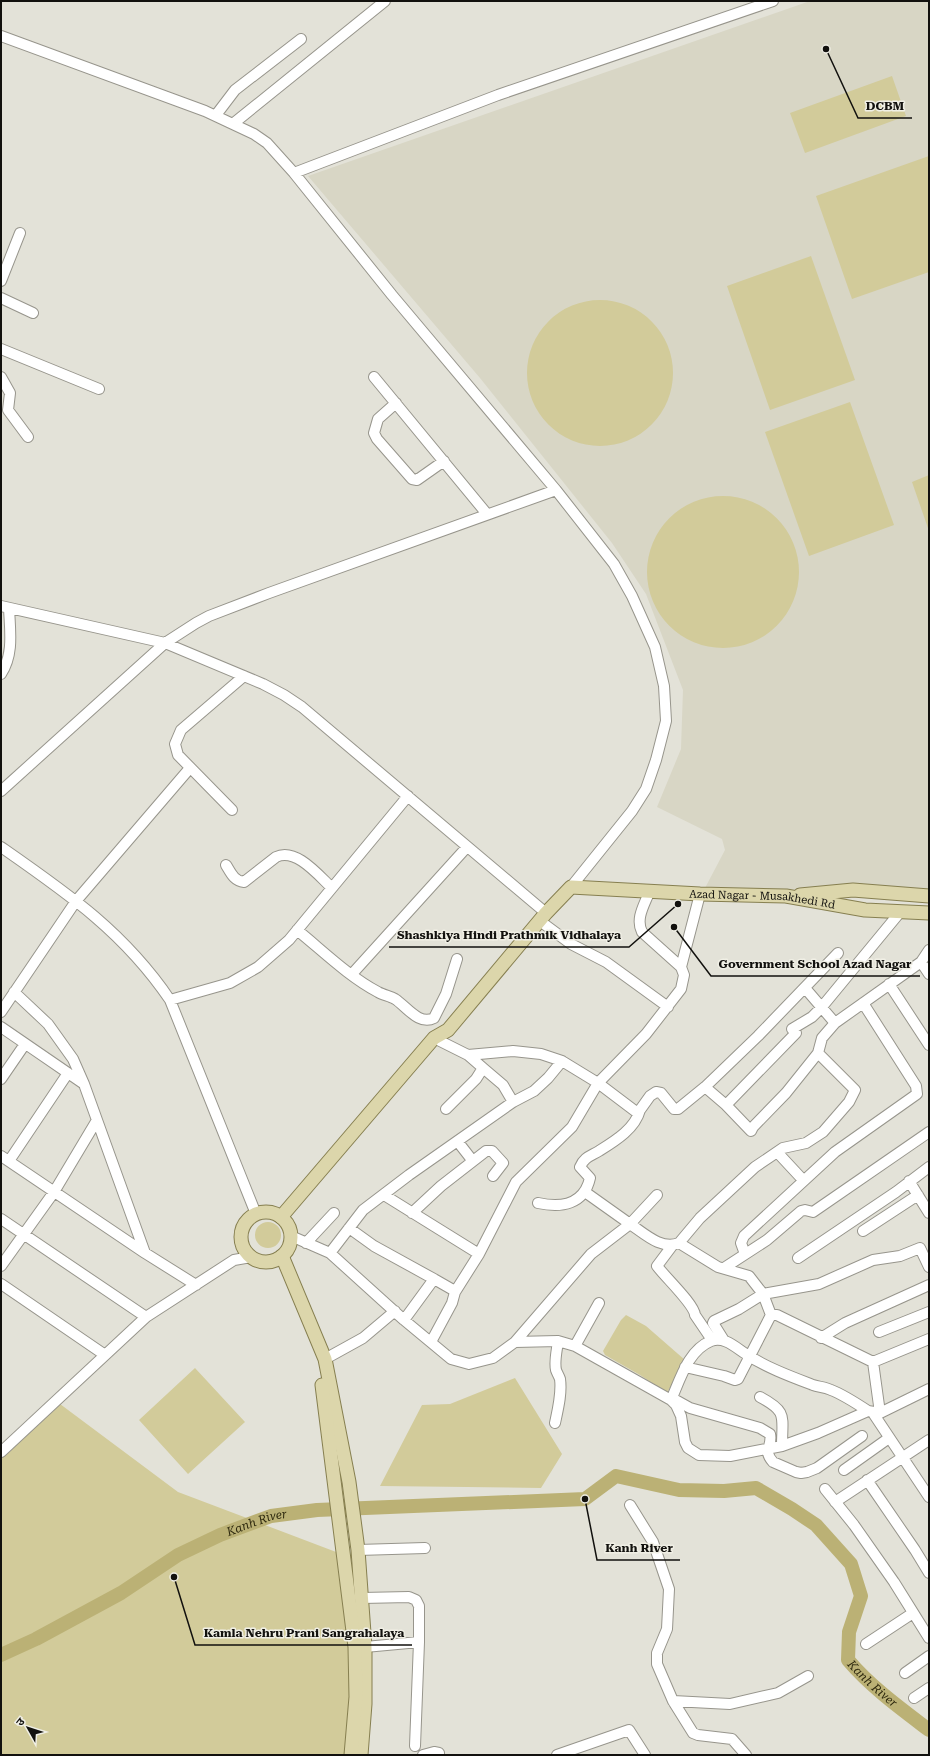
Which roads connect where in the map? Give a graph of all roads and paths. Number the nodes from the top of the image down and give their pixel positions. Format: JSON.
{"nodes":[{"id":1,"x":385,"y":1,"type":"edge"},
{"id":2,"x":773,"y":1,"type":"edge"},
{"id":3,"x":1,"y":36,"type":"edge"},
{"id":4,"x":301,"y":39,"type":"dead end"},
{"id":5,"x":216,"y":115,"type":"junction"},
{"id":6,"x":234,"y":123,"type":"junction"},
{"id":7,"x":294,"y":173,"type":"junction"},
{"id":8,"x":20,"y":233,"type":"dead end"},
{"id":9,"x":6,"y":253,"type":"edge"},
{"id":10,"x":1,"y":281,"type":"edge"},
{"id":11,"x":1,"y":298,"type":"edge"},
{"id":12,"x":33,"y":313,"type":"dead end"},
{"id":13,"x":1,"y":349,"type":"edge"},
{"id":14,"x":374,"y":376,"type":"dead end"},
{"id":15,"x":1,"y":378,"type":"edge"},
{"id":16,"x":99,"y":389,"type":"dead end"},
{"id":17,"x":396,"y":403,"type":"junction"},
{"id":18,"x":28,"y":437,"type":"dead end"},
{"id":19,"x":444,"y":461,"type":"junction"},
{"id":20,"x":556,"y":490,"type":"junction"},
{"id":21,"x":487,"y":514,"type":"junction"},
{"id":22,"x":5,"y":607,"type":"edge"},
{"id":23,"x":165,"y":643,"type":"junction"},
{"id":24,"x":1,"y":674,"type":"edge"},
{"id":25,"x":244,"y":676,"type":"junction"},
{"id":26,"x":190,"y":768,"type":"junction"},
{"id":27,"x":1,"y":791,"type":"edge"},
{"id":28,"x":408,"y":796,"type":"junction"},
{"id":29,"x":232,"y":810,"type":"dead end"},
{"id":30,"x":467,"y":846,"type":"junction"},
{"id":31,"x":1,"y":847,"type":"edge"},
{"id":32,"x":226,"y":865,"type":"dead end"},
{"id":33,"x":571,"y":887,"type":"junction"},
{"id":34,"x":332,"y":888,"type":"junction"},
{"id":35,"x":650,"y":890,"type":"junction"},
{"id":36,"x":700,"y":894,"type":"junction"},
{"id":37,"x":786,"y":896,"type":"junction"},
{"id":38,"x":929,"y":896,"type":"edge"},
{"id":39,"x":76,"y":901,"type":"junction"},
{"id":40,"x":901,"y":911,"type":"junction"},
{"id":41,"x":929,"y":913,"type":"edge"},
{"id":42,"x":543,"y":917,"type":"junction"},
{"id":43,"x":297,"y":930,"type":"junction"},
{"id":44,"x":929,"y":950,"type":"edge"},
{"id":45,"x":838,"y":954,"type":"dead end"},
{"id":46,"x":457,"y":959,"type":"dead end"},
{"id":47,"x":921,"y":962,"type":"junction"},
{"id":48,"x":681,"y":967,"type":"junction"},
{"id":49,"x":352,"y":974,"type":"junction"},
{"id":50,"x":929,"y":974,"type":"edge"},
{"id":51,"x":889,"y":984,"type":"junction"},
{"id":52,"x":805,"y":988,"type":"junction"},
{"id":53,"x":14,"y":992,"type":"junction"},
{"id":54,"x":170,"y":1000,"type":"junction"},
{"id":55,"x":863,"y":1003,"type":"junction"},
{"id":56,"x":668,"y":1007,"type":"junction"},
{"id":57,"x":821,"y":1008,"type":"junction"},
{"id":58,"x":1,"y":1012,"type":"edge"},
{"id":59,"x":835,"y":1023,"type":"junction"},
{"id":60,"x":1,"y":1027,"type":"edge"},
{"id":61,"x":434,"y":1038,"type":"junction"},
{"id":62,"x":25,"y":1044,"type":"junction"},
{"id":63,"x":929,"y":1045,"type":"edge"},
{"id":64,"x":818,"y":1053,"type":"junction"},
{"id":65,"x":468,"y":1055,"type":"junction"},
{"id":66,"x":562,"y":1061,"type":"junction"},
{"id":67,"x":484,"y":1068,"type":"junction"},
{"id":68,"x":68,"y":1073,"type":"junction"},
{"id":69,"x":1,"y":1079,"type":"edge"},
{"id":70,"x":598,"y":1083,"type":"junction"},
{"id":71,"x":84,"y":1084,"type":"junction"},
{"id":72,"x":705,"y":1087,"type":"junction"},
{"id":73,"x":513,"y":1102,"type":"junction"},
{"id":74,"x":726,"y":1105,"type":"junction"},
{"id":75,"x":446,"y":1109,"type":"dead end"},
{"id":76,"x":640,"y":1110,"type":"junction"},
{"id":77,"x":97,"y":1120,"type":"junction"},
{"id":78,"x":929,"y":1132,"type":"edge"},
{"id":79,"x":458,"y":1142,"type":"junction"},
{"id":80,"x":777,"y":1152,"type":"junction"},
{"id":81,"x":5,"y":1158,"type":"edge"},
{"id":82,"x":472,"y":1160,"type":"junction"},
{"id":83,"x":928,"y":1169,"type":"edge"},
{"id":84,"x":492,"y":1176,"type":"dead end"},
{"id":85,"x":803,"y":1180,"type":"junction"},
{"id":86,"x":909,"y":1181,"type":"junction"},
{"id":87,"x":54,"y":1192,"type":"junction"},
{"id":88,"x":585,"y":1192,"type":"junction"},
{"id":89,"x":384,"y":1195,"type":"junction"},
{"id":90,"x":657,"y":1195,"type":"dead end"},
{"id":91,"x":918,"y":1195,"type":"junction"},
{"id":92,"x":538,"y":1203,"type":"dead end"},
{"id":93,"x":334,"y":1213,"type":"dead end"},
{"id":94,"x":412,"y":1213,"type":"junction"},
{"id":95,"x":929,"y":1213,"type":"edge"},
{"id":96,"x":256,"y":1214,"type":"junction"},
{"id":97,"x":281,"y":1217,"type":"junction"},
{"id":98,"x":1,"y":1219,"type":"edge"},
{"id":99,"x":630,"y":1224,"type":"junction"},
{"id":100,"x":348,"y":1228,"type":"junction"},
{"id":101,"x":863,"y":1231,"type":"dead end"},
{"id":102,"x":25,"y":1234,"type":"junction"},
{"id":103,"x":291,"y":1236,"type":"junction"},
{"id":104,"x":306,"y":1242,"type":"junction"},
{"id":105,"x":675,"y":1244,"type":"junction"},
{"id":106,"x":926,"y":1246,"type":"edge"},
{"id":107,"x":330,"y":1253,"type":"junction"},
{"id":108,"x":145,"y":1254,"type":"junction"},
{"id":109,"x":479,"y":1254,"type":"junction"},
{"id":110,"x":744,"y":1254,"type":"junction"},
{"id":111,"x":251,"y":1257,"type":"junction"},
{"id":112,"x":280,"y":1258,"type":"junction"},
{"id":113,"x":798,"y":1258,"type":"dead end"},
{"id":114,"x":1,"y":1266,"type":"edge"},
{"id":115,"x":929,"y":1267,"type":"edge"},
{"id":116,"x":724,"y":1268,"type":"junction"},
{"id":117,"x":434,"y":1279,"type":"junction"},
{"id":118,"x":1,"y":1284,"type":"edge"},
{"id":119,"x":196,"y":1285,"type":"junction"},
{"id":120,"x":929,"y":1285,"type":"edge"},
{"id":121,"x":455,"y":1291,"type":"junction"},
{"id":122,"x":763,"y":1294,"type":"junction"},
{"id":123,"x":599,"y":1303,"type":"dead end"},
{"id":124,"x":394,"y":1311,"type":"junction"},
{"id":125,"x":929,"y":1312,"type":"edge"},
{"id":126,"x":771,"y":1315,"type":"junction"},
{"id":127,"x":146,"y":1317,"type":"junction"},
{"id":128,"x":404,"y":1320,"type":"junction"},
{"id":129,"x":879,"y":1332,"type":"dead end"},
{"id":130,"x":821,"y":1338,"type":"junction"},
{"id":131,"x":723,"y":1339,"type":"junction"},
{"id":132,"x":929,"y":1339,"type":"edge"},
{"id":133,"x":712,"y":1340,"type":"junction"},
{"id":134,"x":558,"y":1341,"type":"junction"},
{"id":135,"x":431,"y":1342,"type":"junction"},
{"id":136,"x":515,"y":1342,"type":"junction"},
{"id":137,"x":575,"y":1346,"type":"junction"},
{"id":138,"x":105,"y":1355,"type":"junction"},
{"id":139,"x":750,"y":1357,"type":"junction"},
{"id":140,"x":325,"y":1359,"type":"junction"},
{"id":141,"x":873,"y":1362,"type":"junction"},
{"id":142,"x":685,"y":1367,"type":"junction"},
{"id":143,"x":929,"y":1389,"type":"edge"},
{"id":144,"x":760,"y":1397,"type":"dead end"},
{"id":145,"x":671,"y":1399,"type":"junction"},
{"id":146,"x":874,"y":1412,"type":"junction"},
{"id":147,"x":555,"y":1423,"type":"dead end"},
{"id":148,"x":862,"y":1436,"type":"dead end"},
{"id":149,"x":889,"y":1438,"type":"junction"},
{"id":150,"x":929,"y":1440,"type":"edge"},
{"id":151,"x":782,"y":1446,"type":"junction"},
{"id":152,"x":767,"y":1448,"type":"junction"},
{"id":153,"x":1,"y":1452,"type":"edge"},
{"id":154,"x":903,"y":1457,"type":"junction"},
{"id":155,"x":844,"y":1470,"type":"dead end"},
{"id":156,"x":867,"y":1480,"type":"junction"},
{"id":157,"x":825,"y":1489,"type":"dead end"},
{"id":158,"x":929,"y":1497,"type":"edge"},
{"id":159,"x":835,"y":1502,"type":"junction"},
{"id":160,"x":630,"y":1504,"type":"dead end"},
{"id":161,"x":425,"y":1548,"type":"dead end"},
{"id":162,"x":358,"y":1550,"type":"junction"},
{"id":163,"x":929,"y":1573,"type":"edge"},
{"id":164,"x":362,"y":1598,"type":"junction"},
{"id":165,"x":913,"y":1613,"type":"junction"},
{"id":166,"x":925,"y":1622,"type":"edge"},
{"id":167,"x":929,"y":1638,"type":"edge"},
{"id":168,"x":419,"y":1642,"type":"junction"},
{"id":169,"x":866,"y":1644,"type":"dead end"},
{"id":170,"x":365,"y":1647,"type":"junction"},
{"id":171,"x":929,"y":1656,"type":"edge"},
{"id":172,"x":904,"y":1673,"type":"dead end"},
{"id":173,"x":808,"y":1676,"type":"dead end"},
{"id":174,"x":929,"y":1688,"type":"edge"},
{"id":175,"x":914,"y":1698,"type":"dead end"},
{"id":176,"x":673,"y":1701,"type":"junction"},
{"id":177,"x":415,"y":1746,"type":"dead end"},
{"id":178,"x":439,"y":1753,"type":"dead end"},
{"id":179,"x":351,"y":1755,"type":"edge"},
{"id":180,"x":361,"y":1755,"type":"edge"},
{"id":181,"x":423,"y":1755,"type":"edge"},
{"id":182,"x":557,"y":1755,"type":"edge"},
{"id":183,"x":645,"y":1755,"type":"edge"},
{"id":184,"x":746,"y":1755,"type":"edge"}],
"edges":[{"from":1,"to":6,"type":"street"},
{"from":2,"to":7,"type":"street"},
{"from":3,"to":5,"type":"street"},
{"from":4,"to":5,"type":"street"},
{"from":5,"to":6,"type":"street"},
{"from":6,"to":7,"type":"street"},
{"from":7,"to":20,"type":"street"},
{"from":8,"to":9,"type":"street"},
{"from":9,"to":10,"type":"street"},
{"from":11,"to":12,"type":"street"},
{"from":13,"to":16,"type":"street"},
{"from":14,"to":17,"type":"street"},
{"from":15,"to":18,"type":"street"},
{"from":17,"to":19,"type":"street"},
{"from":17,"to":19,"type":"street"},
{"from":19,"to":21,"type":"street"},
{"from":20,"to":21,"type":"street"},
{"from":20,"to":33,"type":"street"},
{"from":21,"to":23,"type":"street"},
{"from":22,"to":23,"type":"street"},
{"from":22,"to":24,"type":"street"},
{"from":23,"to":25,"type":"street"},
{"from":23,"to":27,"type":"street"},
{"from":25,"to":26,"type":"street"},
{"from":25,"to":28,"type":"street"},
{"from":26,"to":29,"type":"street"},
{"from":26,"to":39,"type":"street"},
{"from":28,"to":30,"type":"street"},
{"from":28,"to":34,"type":"street"},
{"from":30,"to":42,"type":"street"},
{"from":30,"to":49,"type":"street"},
{"from":31,"to":39,"type":"street"},
{"from":32,"to":34,"type":"street"},
{"from":33,"to":35,"type":"main road","name":"Azad Nagar - Musakhedi Rd"},
{"from":33,"to":42,"type":"main road"},
{"from":34,"to":43,"type":"street"},
{"from":35,"to":36,"type":"main road","name":"Azad Nagar - Musakhedi Rd"},
{"from":35,"to":48,"type":"street"},
{"from":36,"to":37,"type":"main road","name":"Azad Nagar - Musakhedi Rd"},
{"from":36,"to":48,"type":"street"},
{"from":37,"to":38,"type":"main road"},
{"from":37,"to":40,"type":"main road","name":"Azad Nagar - Musakhedi Rd"},
{"from":39,"to":53,"type":"street"},
{"from":39,"to":54,"type":"street"},
{"from":40,"to":41,"type":"main road","name":"Azad Nagar - Musakhedi Rd"},
{"from":40,"to":57,"type":"street"},
{"from":42,"to":56,"type":"street"},
{"from":42,"to":61,"type":"main road"},
{"from":43,"to":49,"type":"street"},
{"from":43,"to":54,"type":"street"},
{"from":44,"to":47,"type":"street"},
{"from":45,"to":52,"type":"street"},
{"from":46,"to":49,"type":"street"},
{"from":47,"to":50,"type":"street"},
{"from":47,"to":51,"type":"street"},
{"from":48,"to":56,"type":"street"},
{"from":51,"to":55,"type":"street"},
{"from":51,"to":63,"type":"street"},
{"from":52,"to":57,"type":"street"},
{"from":52,"to":72,"type":"street"},
{"from":53,"to":58,"type":"street"},
{"from":53,"to":71,"type":"street"},
{"from":54,"to":96,"type":"street"},
{"from":55,"to":59,"type":"street"},
{"from":55,"to":85,"type":"street"},
{"from":56,"to":70,"type":"street"},
{"from":57,"to":59,"type":"street"},
{"from":57,"to":74,"type":"street"},
{"from":59,"to":64,"type":"street"},
{"from":60,"to":62,"type":"street"},
{"from":61,"to":65,"type":"street"},
{"from":61,"to":97,"type":"main road"},
{"from":62,"to":68,"type":"street"},
{"from":62,"to":69,"type":"street"},
{"from":64,"to":74,"type":"street"},
{"from":64,"to":80,"type":"street"},
{"from":65,"to":66,"type":"street"},
{"from":65,"to":67,"type":"street"},
{"from":66,"to":70,"type":"street"},
{"from":66,"to":73,"type":"street"},
{"from":67,"to":73,"type":"street"},
{"from":67,"to":75,"type":"street"},
{"from":68,"to":71,"type":"street"},
{"from":68,"to":81,"type":"street"},
{"from":70,"to":76,"type":"street"},
{"from":70,"to":109,"type":"street"},
{"from":71,"to":77,"type":"street"},
{"from":72,"to":74,"type":"street"},
{"from":72,"to":76,"type":"street"},
{"from":73,"to":79,"type":"street"},
{"from":76,"to":88,"type":"street"},
{"from":77,"to":87,"type":"street"},
{"from":77,"to":108,"type":"street"},
{"from":78,"to":110,"type":"street"},
{"from":79,"to":82,"type":"street"},
{"from":79,"to":89,"type":"street"},
{"from":80,"to":85,"type":"street"},
{"from":80,"to":105,"type":"street"},
{"from":81,"to":87,"type":"street"},
{"from":82,"to":84,"type":"street"},
{"from":82,"to":94,"type":"street"},
{"from":83,"to":86,"type":"street"},
{"from":85,"to":110,"type":"street"},
{"from":86,"to":91,"type":"street"},
{"from":86,"to":113,"type":"street"},
{"from":87,"to":102,"type":"street"},
{"from":87,"to":108,"type":"street"},
{"from":88,"to":92,"type":"street"},
{"from":88,"to":99,"type":"street"},
{"from":89,"to":94,"type":"street"},
{"from":89,"to":100,"type":"street"},
{"from":90,"to":99,"type":"street"},
{"from":91,"to":95,"type":"street"},
{"from":91,"to":101,"type":"street"},
{"from":93,"to":104,"type":"street"},
{"from":94,"to":109,"type":"street"},
{"from":96,"to":97,"type":"main road"},
{"from":96,"to":111,"type":"main road"},
{"from":97,"to":103,"type":"main road"},
{"from":98,"to":102,"type":"street"},
{"from":99,"to":105,"type":"street"},
{"from":99,"to":136,"type":"street"},
{"from":100,"to":107,"type":"street"},
{"from":100,"to":117,"type":"street"},
{"from":102,"to":114,"type":"street"},
{"from":102,"to":127,"type":"street"},
{"from":103,"to":104,"type":"street"},
{"from":103,"to":112,"type":"main road"},
{"from":104,"to":107,"type":"street"},
{"from":105,"to":116,"type":"street"},
{"from":105,"to":133,"type":"street"},
{"from":106,"to":115,"type":"street"},
{"from":106,"to":122,"type":"street"},
{"from":107,"to":124,"type":"street"},
{"from":108,"to":119,"type":"street"},
{"from":109,"to":121,"type":"street"},
{"from":110,"to":116,"type":"street"},
{"from":111,"to":112,"type":"main road"},
{"from":111,"to":119,"type":"street"},
{"from":112,"to":140,"type":"main road"},
{"from":112,"to":179,"type":"main road"},
{"from":116,"to":122,"type":"street"},
{"from":117,"to":121,"type":"street"},
{"from":117,"to":128,"type":"street"},
{"from":118,"to":138,"type":"street"},
{"from":119,"to":127,"type":"street"},
{"from":120,"to":130,"type":"street"},
{"from":121,"to":135,"type":"street"},
{"from":122,"to":126,"type":"street"},
{"from":122,"to":131,"type":"street"},
{"from":123,"to":137,"type":"street"},
{"from":124,"to":128,"type":"street"},
{"from":124,"to":140,"type":"street"},
{"from":125,"to":129,"type":"street"},
{"from":126,"to":130,"type":"street"},
{"from":126,"to":139,"type":"street"},
{"from":127,"to":138,"type":"street"},
{"from":128,"to":135,"type":"street"},
{"from":130,"to":141,"type":"street"},
{"from":131,"to":133,"type":"street"},
{"from":131,"to":139,"type":"street"},
{"from":132,"to":141,"type":"street"},
{"from":133,"to":142,"type":"street"},
{"from":134,"to":136,"type":"street"},
{"from":134,"to":137,"type":"street"},
{"from":134,"to":147,"type":"street"},
{"from":135,"to":136,"type":"street"},
{"from":137,"to":145,"type":"street"},
{"from":138,"to":153,"type":"street"},
{"from":139,"to":142,"type":"street"},
{"from":139,"to":146,"type":"street"},
{"from":140,"to":162,"type":"main road"},
{"from":141,"to":146,"type":"street"},
{"from":142,"to":145,"type":"street"},
{"from":143,"to":146,"type":"street"},
{"from":144,"to":151,"type":"street"},
{"from":145,"to":152,"type":"street"},
{"from":145,"to":152,"type":"street"},
{"from":146,"to":149,"type":"street"},
{"from":146,"to":151,"type":"street"},
{"from":148,"to":152,"type":"street"},
{"from":149,"to":154,"type":"street"},
{"from":149,"to":155,"type":"street"},
{"from":150,"to":154,"type":"street"},
{"from":151,"to":152,"type":"street"},
{"from":154,"to":156,"type":"street"},
{"from":154,"to":158,"type":"street"},
{"from":156,"to":159,"type":"street"},
{"from":156,"to":163,"type":"street"},
{"from":157,"to":159,"type":"street"},
{"from":159,"to":165,"type":"street"},
{"from":160,"to":176,"type":"street"},
{"from":161,"to":162,"type":"street"},
{"from":162,"to":164,"type":"main road"},
{"from":164,"to":168,"type":"street"},
{"from":164,"to":170,"type":"main road"},
{"from":165,"to":166,"type":"street"},
{"from":165,"to":169,"type":"street"},
{"from":166,"to":167,"type":"street"},
{"from":168,"to":170,"type":"street"},
{"from":168,"to":177,"type":"street"},
{"from":170,"to":180,"type":"main road"},
{"from":171,"to":172,"type":"street"},
{"from":173,"to":176,"type":"street"},
{"from":174,"to":175,"type":"street"},
{"from":176,"to":184,"type":"street"},
{"from":178,"to":181,"type":"street"},
{"from":182,"to":183,"type":"street"}]}
